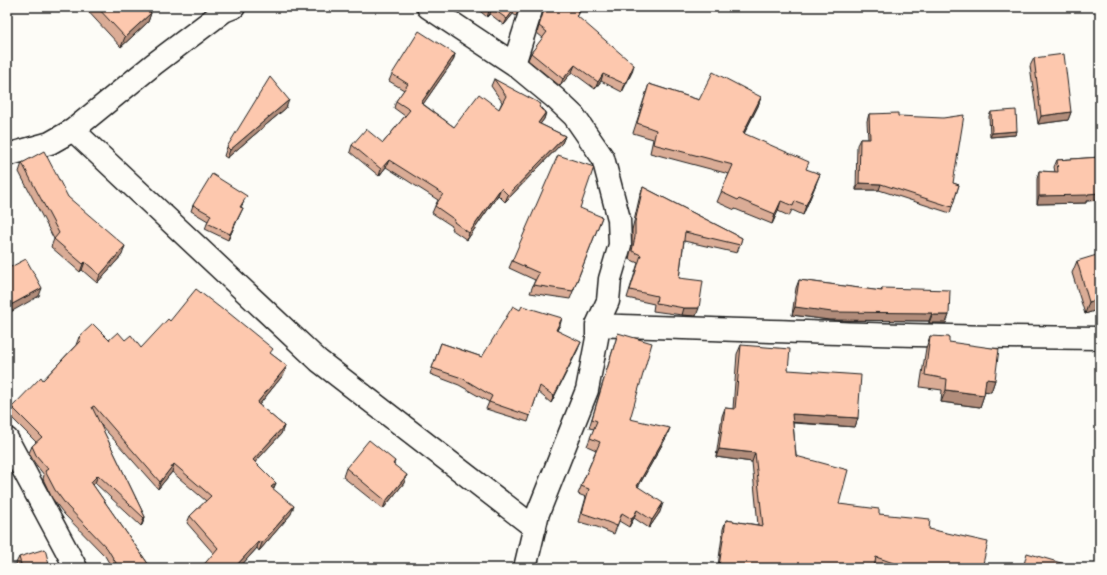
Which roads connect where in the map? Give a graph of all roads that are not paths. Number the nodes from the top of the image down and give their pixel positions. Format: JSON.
{"nodes":[{"id":1,"x":234,"y":7,"type":"edge"},
{"id":2,"x":428,"y":7,"type":"edge"},
{"id":3,"x":532,"y":7,"type":"edge"},
{"id":4,"x":514,"y":64,"type":"junction"},
{"id":5,"x":73,"y":130,"type":"junction"},
{"id":6,"x":7,"y":155,"type":"edge"},
{"id":7,"x":597,"y":325,"type":"junction"},
{"id":8,"x":1100,"y":338,"type":"edge"},
{"id":9,"x":7,"y":439,"type":"edge"},
{"id":10,"x":535,"y":528,"type":"junction"},
{"id":11,"x":76,"y":568,"type":"edge"},
{"id":12,"x":525,"y":568,"type":"edge"}],
"edges":[{"from":1,"to":5,"type":"street"},
{"from":2,"to":4,"type":"street"},
{"from":3,"to":4,"type":"street"},
{"from":4,"to":7,"type":"street"},
{"from":5,"to":6,"type":"street"},
{"from":5,"to":10,"type":"street"},
{"from":7,"to":8,"type":"street"},
{"from":7,"to":10,"type":"street"},
{"from":9,"to":11,"type":"street"},
{"from":10,"to":12,"type":"street"}]}
